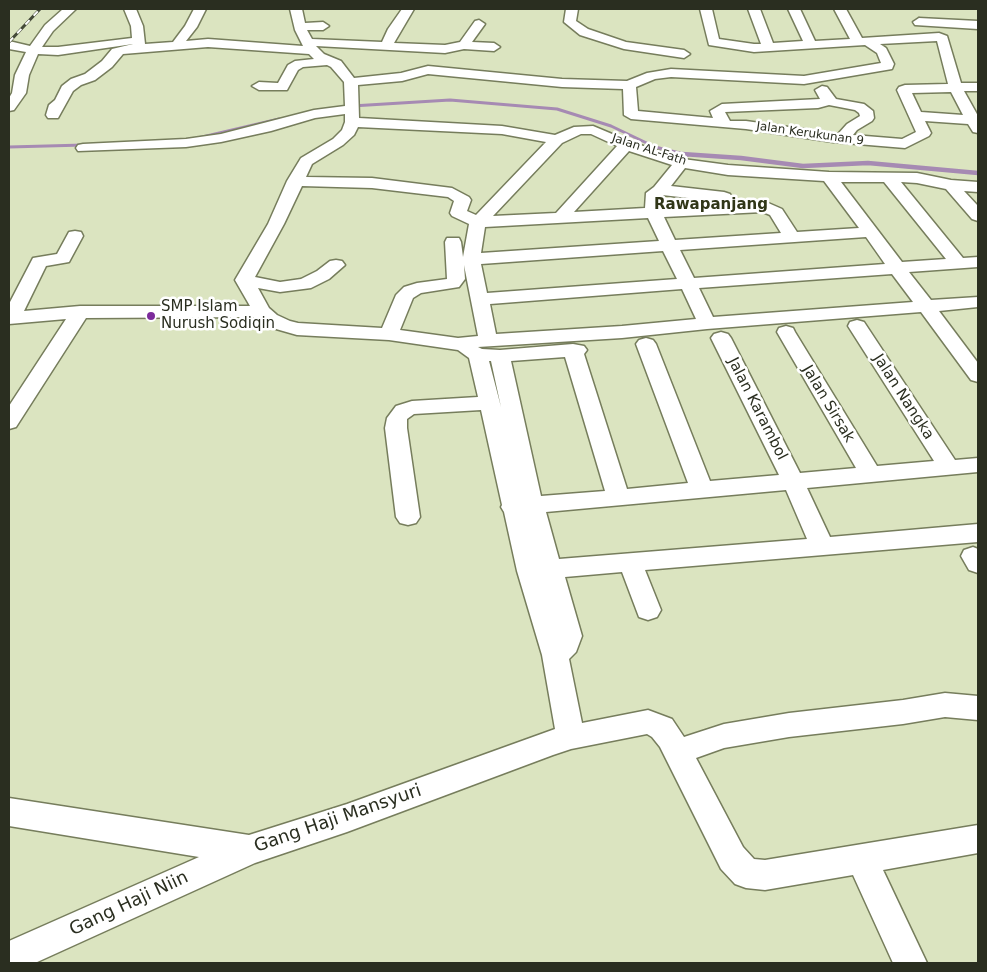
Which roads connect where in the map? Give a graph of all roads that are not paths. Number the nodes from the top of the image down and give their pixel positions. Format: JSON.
{"nodes":[{"id":1,"x":70,"y":9,"type":"edge"},
{"id":2,"x":130,"y":9,"type":"edge"},
{"id":3,"x":200,"y":9,"type":"edge"},
{"id":4,"x":296,"y":9,"type":"edge"},
{"id":5,"x":408,"y":9,"type":"edge"},
{"id":6,"x":572,"y":9,"type":"edge"},
{"id":7,"x":706,"y":9,"type":"edge"},
{"id":8,"x":754,"y":9,"type":"edge"},
{"id":9,"x":794,"y":9,"type":"edge"},
{"id":10,"x":840,"y":9,"type":"edge"},
{"id":11,"x":916,"y":22,"type":"dead end"},
{"id":12,"x":479,"y":24,"type":"dead end"},
{"id":13,"x":978,"y":25,"type":"edge"},
{"id":14,"x":323,"y":26,"type":"dead end"},
{"id":15,"x":300,"y":27,"type":"junction"},
{"id":16,"x":862,"y":42,"type":"junction"},
{"id":17,"x":140,"y":44,"type":"junction"},
{"id":18,"x":9,"y":45,"type":"edge"},
{"id":19,"x":177,"y":45,"type":"junction"},
{"id":20,"x":464,"y":45,"type":"junction"},
{"id":21,"x":309,"y":46,"type":"junction"},
{"id":22,"x":386,"y":46,"type":"junction"},
{"id":23,"x":811,"y":46,"type":"junction"},
{"id":24,"x":494,"y":47,"type":"dead end"},
{"id":25,"x":769,"y":48,"type":"junction"},
{"id":26,"x":276,"y":49,"type":"junction"},
{"id":27,"x":699,"y":49,"type":"junction"},
{"id":28,"x":33,"y":50,"type":"junction"},
{"id":29,"x":329,"y":61,"type":"junction"},
{"id":30,"x":266,"y":63,"type":"dead end"},
{"id":31,"x":703,"y":75,"type":"junction"},
{"id":32,"x":816,"y":77,"type":"junction"},
{"id":33,"x":350,"y":82,"type":"junction"},
{"id":34,"x":629,"y":85,"type":"junction"},
{"id":35,"x":259,"y":86,"type":"dead end"},
{"id":36,"x":955,"y":87,"type":"junction"},
{"id":37,"x":978,"y":87,"type":"edge"},
{"id":38,"x":830,"y":100,"type":"junction"},
{"id":39,"x":320,"y":105,"type":"dead end"},
{"id":40,"x":9,"y":107,"type":"edge"},
{"id":41,"x":351,"y":109,"type":"junction"},
{"id":42,"x":53,"y":115,"type":"dead end"},
{"id":43,"x":916,"y":116,"type":"junction"},
{"id":44,"x":722,"y":123,"type":"junction"},
{"id":45,"x":977,"y":123,"type":"edge"},
{"id":46,"x":839,"y":138,"type":"junction"},
{"id":47,"x":556,"y":140,"type":"junction"},
{"id":48,"x":626,"y":145,"type":"junction"},
{"id":49,"x":83,"y":148,"type":"dead end"},
{"id":50,"x":681,"y":163,"type":"junction"},
{"id":51,"x":828,"y":176,"type":"junction"},
{"id":52,"x":888,"y":177,"type":"junction"},
{"id":53,"x":295,"y":181,"type":"junction"},
{"id":54,"x":950,"y":185,"type":"junction"},
{"id":55,"x":978,"y":187,"type":"edge"},
{"id":56,"x":660,"y":190,"type":"junction"},
{"id":57,"x":758,"y":207,"type":"junction"},
{"id":58,"x":653,"y":212,"type":"junction"},
{"id":59,"x":978,"y":216,"type":"edge"},
{"id":60,"x":560,"y":218,"type":"junction"},
{"id":61,"x":478,"y":222,"type":"junction"},
{"id":62,"x":869,"y":232,"type":"junction"},
{"id":63,"x":75,"y":236,"type":"dead end"},
{"id":64,"x":792,"y":237,"type":"junction"},
{"id":65,"x":453,"y":242,"type":"dead end"},
{"id":66,"x":671,"y":247,"type":"junction"},
{"id":67,"x":471,"y":260,"type":"junction"},
{"id":68,"x":978,"y":262,"type":"edge"},
{"id":69,"x":959,"y":264,"type":"junction"},
{"id":70,"x":336,"y":265,"type":"dead end"},
{"id":71,"x":898,"y":269,"type":"junction"},
{"id":72,"x":244,"y":280,"type":"junction"},
{"id":73,"x":689,"y":285,"type":"junction"},
{"id":74,"x":479,"y":299,"type":"junction"},
{"id":75,"x":978,"y":302,"type":"edge"},
{"id":76,"x":262,"y":310,"type":"junction"},
{"id":77,"x":80,"y":312,"type":"junction"},
{"id":78,"x":929,"y":312,"type":"junction"},
{"id":79,"x":978,"y":316,"type":"edge"},
{"id":80,"x":10,"y":318,"type":"edge"},
{"id":81,"x":857,"y":326,"type":"junction"},
{"id":82,"x":714,"y":330,"type":"junction"},
{"id":83,"x":786,"y":332,"type":"junction"},
{"id":84,"x":389,"y":334,"type":"junction"},
{"id":85,"x":632,"y":340,"type":"junction"},
{"id":86,"x":481,"y":349,"type":"junction"},
{"id":87,"x":573,"y":350,"type":"junction"},
{"id":88,"x":978,"y":376,"type":"edge"},
{"id":89,"x":488,"y":402,"type":"junction"},
{"id":90,"x":9,"y":422,"type":"edge"},
{"id":91,"x":978,"y":465,"type":"edge"},
{"id":92,"x":949,"y":467,"type":"junction"},
{"id":93,"x":870,"y":475,"type":"junction"},
{"id":94,"x":792,"y":481,"type":"junction"},
{"id":95,"x":702,"y":490,"type":"junction"},
{"id":96,"x":618,"y":497,"type":"junction"},
{"id":97,"x":522,"y":506,"type":"junction"},
{"id":98,"x":408,"y":518,"type":"dead end"},
{"id":99,"x":978,"y":533,"type":"edge"},
{"id":100,"x":823,"y":548,"type":"junction"},
{"id":101,"x":630,"y":562,"type":"junction"},
{"id":102,"x":539,"y":570,"type":"junction"},
{"id":103,"x":648,"y":610,"type":"dead end"},
{"id":104,"x":978,"y":708,"type":"edge"},
{"id":105,"x":571,"y":737,"type":"junction"},
{"id":106,"x":678,"y":752,"type":"junction"},
{"id":107,"x":9,"y":812,"type":"edge"},
{"id":108,"x":977,"y":841,"type":"edge"},
{"id":109,"x":250,"y":850,"type":"junction"},
{"id":110,"x":861,"y":858,"type":"junction"},
{"id":111,"x":9,"y":958,"type":"edge"},
{"id":112,"x":910,"y":963,"type":"edge"}],
"edges":[{"from":1,"to":28,"type":"street"},
{"from":2,"to":17,"type":"street"},
{"from":3,"to":19,"type":"street"},
{"from":4,"to":15,"type":"street"},
{"from":5,"to":22,"type":"street"},
{"from":6,"to":27,"type":"street"},
{"from":7,"to":27,"type":"street"},
{"from":8,"to":25,"type":"street"},
{"from":9,"to":23,"type":"street"},
{"from":10,"to":16,"type":"street"},
{"from":11,"to":13,"type":"street"},
{"from":12,"to":20,"type":"street"},
{"from":14,"to":15,"type":"street"},
{"from":15,"to":21,"type":"street"},
{"from":16,"to":23,"type":"street"},
{"from":16,"to":32,"type":"street"},
{"from":16,"to":36,"type":"street"},
{"from":17,"to":19,"type":"street"},
{"from":17,"to":28,"type":"street"},
{"from":17,"to":42,"type":"street"},
{"from":18,"to":28,"type":"street"},
{"from":19,"to":26,"type":"street"},
{"from":20,"to":22,"type":"street"},
{"from":20,"to":24,"type":"street"},
{"from":21,"to":22,"type":"street"},
{"from":21,"to":26,"type":"street"},
{"from":21,"to":29,"type":"street"},
{"from":23,"to":25,"type":"street"},
{"from":25,"to":27,"type":"street"},
{"from":26,"to":30,"type":"street"},
{"from":27,"to":31,"type":"street"},
{"from":28,"to":40,"type":"street"},
{"from":29,"to":33,"type":"street"},
{"from":29,"to":35,"type":"street"},
{"from":31,"to":32,"type":"street"},
{"from":31,"to":34,"type":"street"},
{"from":32,"to":38,"type":"street"},
{"from":33,"to":34,"type":"street"},
{"from":33,"to":41,"type":"street"},
{"from":34,"to":44,"type":"street"},
{"from":36,"to":37,"type":"street"},
{"from":36,"to":43,"type":"street","name":"Jalan Kerukunan 9"},
{"from":36,"to":45,"type":"street"},
{"from":38,"to":44,"type":"street","name":"Jalan Kerukunan 9"},
{"from":38,"to":46,"type":"street"},
{"from":39,"to":41,"type":"street"},
{"from":41,"to":47,"type":"street"},
{"from":41,"to":49,"type":"street"},
{"from":41,"to":53,"type":"street"},
{"from":43,"to":45,"type":"street"},
{"from":43,"to":46,"type":"street","name":"Jalan Kerukunan 9"},
{"from":44,"to":46,"type":"street","name":"Jalan Kerukunan 9"},
{"from":47,"to":48,"type":"street","name":"Jalan AL-Fath"},
{"from":47,"to":61,"type":"street","name":"Jalan AL-Fath"},
{"from":48,"to":50,"type":"street","name":"Jalan AL-Fath"},
{"from":48,"to":60,"type":"street"},
{"from":50,"to":51,"type":"street","name":"Jalan AL-Fath"},
{"from":50,"to":56,"type":"street"},
{"from":51,"to":52,"type":"street","name":"Jalan AL-Fath"},
{"from":51,"to":62,"type":"street"},
{"from":52,"to":54,"type":"street","name":"Jalan AL-Fath"},
{"from":52,"to":69,"type":"street"},
{"from":53,"to":61,"type":"street"},
{"from":53,"to":72,"type":"street"},
{"from":54,"to":55,"type":"street","name":"Jalan AL-Fath"},
{"from":54,"to":59,"type":"street"},
{"from":56,"to":57,"type":"street"},
{"from":56,"to":58,"type":"street"},
{"from":57,"to":58,"type":"street"},
{"from":57,"to":64,"type":"street"},
{"from":58,"to":60,"type":"street"},
{"from":58,"to":66,"type":"street","name":"Jalan Karambol"},
{"from":60,"to":61,"type":"street"},
{"from":61,"to":67,"type":"street"},
{"from":62,"to":64,"type":"street"},
{"from":62,"to":71,"type":"street"},
{"from":63,"to":80,"type":"street"},
{"from":64,"to":66,"type":"street"},
{"from":65,"to":84,"type":"street"},
{"from":66,"to":67,"type":"street"},
{"from":66,"to":73,"type":"street","name":"Jalan Karambol"},
{"from":67,"to":74,"type":"street"},
{"from":68,"to":69,"type":"street"},
{"from":69,"to":71,"type":"street"},
{"from":70,"to":72,"type":"street"},
{"from":71,"to":73,"type":"street"},
{"from":71,"to":78,"type":"street"},
{"from":72,"to":76,"type":"street"},
{"from":73,"to":74,"type":"street"},
{"from":73,"to":82,"type":"street","name":"Jalan Karambol"},
{"from":74,"to":86,"type":"street"},
{"from":75,"to":78,"type":"street"},
{"from":76,"to":77,"type":"street"},
{"from":76,"to":84,"type":"street"},
{"from":77,"to":80,"type":"street"},
{"from":77,"to":90,"type":"street"},
{"from":78,"to":79,"type":"street"},
{"from":78,"to":81,"type":"street"},
{"from":78,"to":82,"type":"street"},
{"from":78,"to":88,"type":"street"},
{"from":81,"to":83,"type":"street"},
{"from":81,"to":92,"type":"street","name":"Jalan Nangka"},
{"from":82,"to":83,"type":"street"},
{"from":82,"to":85,"type":"street"},
{"from":82,"to":85,"type":"street"},
{"from":82,"to":94,"type":"street","name":"Jalan Karambol"},
{"from":83,"to":93,"type":"street","name":"Jalan Sirsak"},
{"from":84,"to":86,"type":"street"},
{"from":85,"to":86,"type":"street"},
{"from":85,"to":87,"type":"street"},
{"from":85,"to":95,"type":"street"},
{"from":86,"to":87,"type":"street"},
{"from":86,"to":89,"type":"street"},
{"from":86,"to":97,"type":"street"},
{"from":87,"to":96,"type":"street"},
{"from":89,"to":97,"type":"street"},
{"from":89,"to":98,"type":"street"},
{"from":91,"to":92,"type":"street"},
{"from":92,"to":93,"type":"street"},
{"from":93,"to":94,"type":"street"},
{"from":94,"to":95,"type":"street"},
{"from":94,"to":100,"type":"street","name":"Jalan Karambol"},
{"from":95,"to":96,"type":"street"},
{"from":96,"to":97,"type":"street"},
{"from":97,"to":102,"type":"street"},
{"from":99,"to":100,"type":"street"},
{"from":100,"to":101,"type":"street"},
{"from":101,"to":102,"type":"street"},
{"from":101,"to":103,"type":"street"},
{"from":102,"to":105,"type":"street"},
{"from":104,"to":106,"type":"street"},
{"from":105,"to":106,"type":"street","name":"Gang Haji Mansyuri"},
{"from":105,"to":109,"type":"street","name":"Gang Haji Mansyuri"},
{"from":106,"to":110,"type":"street","name":"Gang Haji Mansyuri"},
{"from":107,"to":109,"type":"street","name":"Gang Haji Mansyuri"},
{"from":108,"to":110,"type":"street","name":"Gang Haji Mansyuri"},
{"from":109,"to":111,"type":"street","name":"Gang Haji Niin"},
{"from":110,"to":112,"type":"street"}]}
